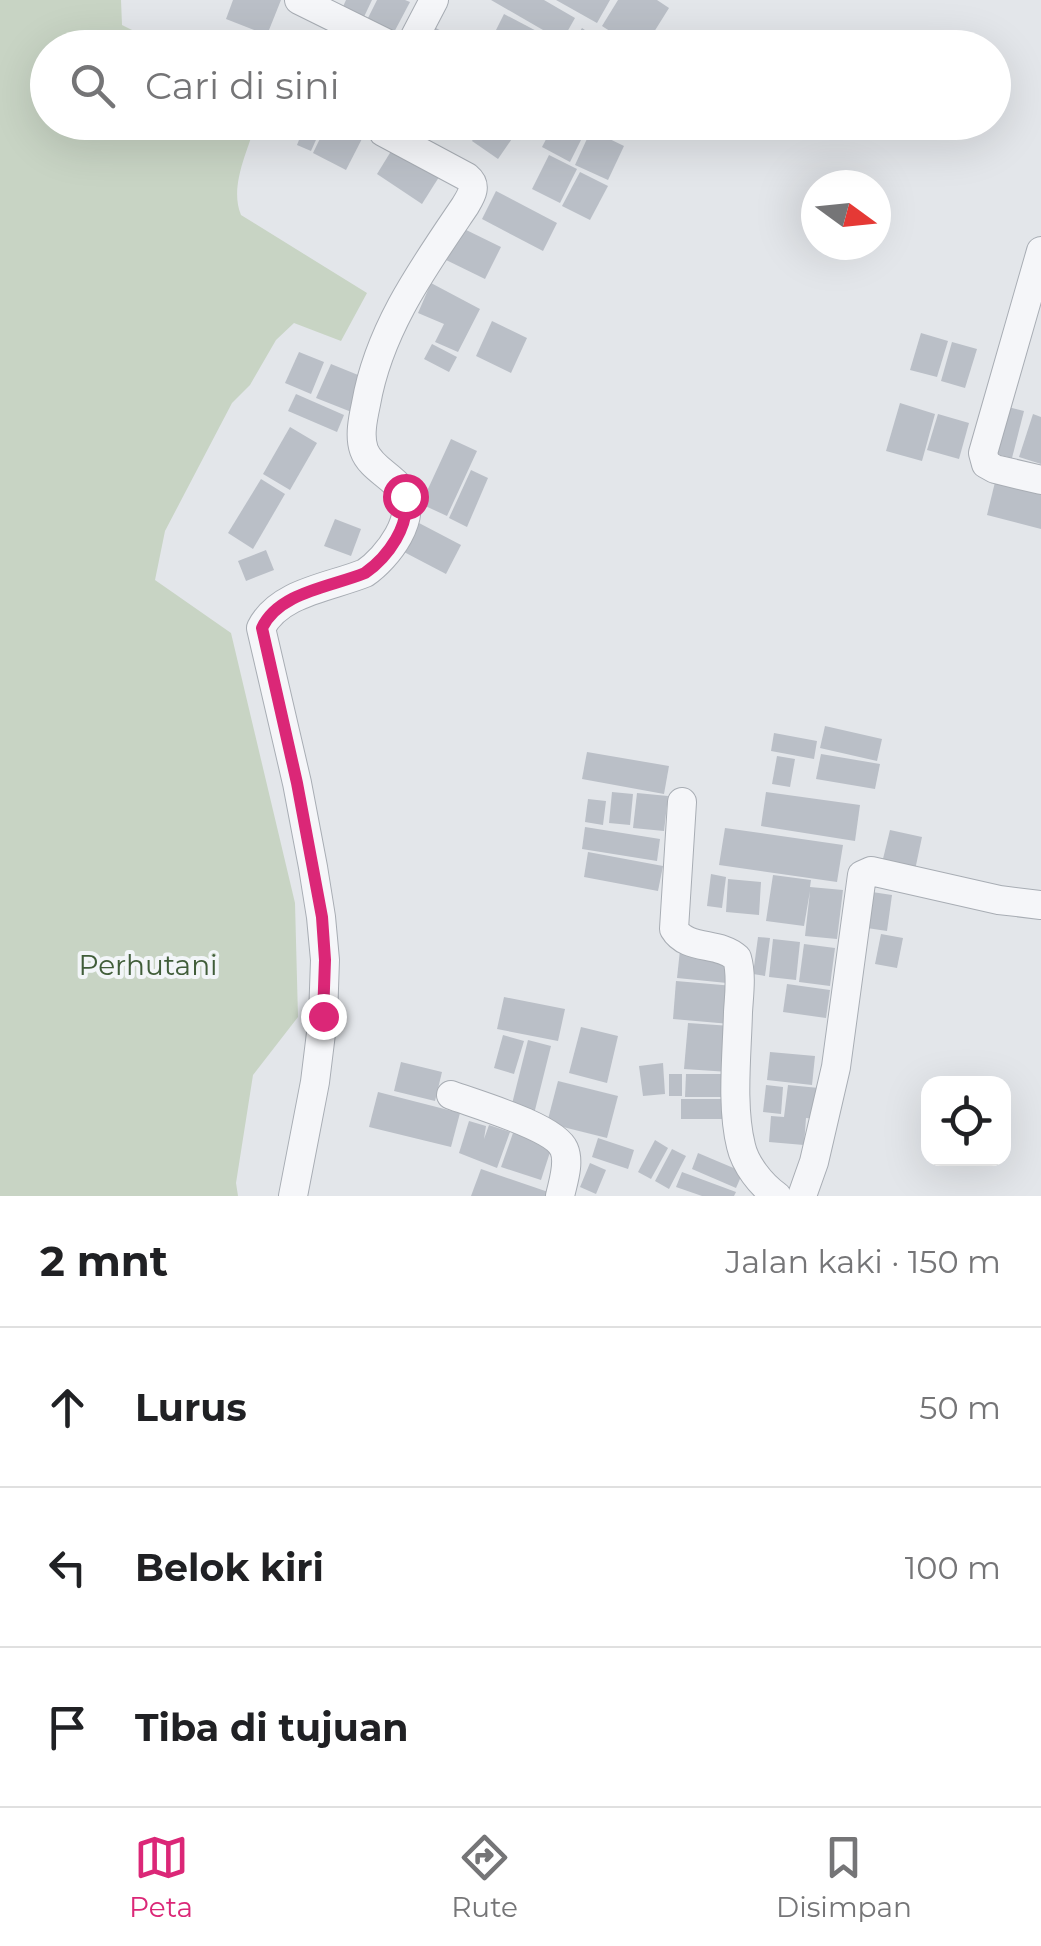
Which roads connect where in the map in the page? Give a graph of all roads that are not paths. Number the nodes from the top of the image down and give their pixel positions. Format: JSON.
{"nodes":[{"id":1,"x":299,"y":0,"type":"edge"},
{"id":2,"x":434,"y":0,"type":"edge"},
{"id":3,"x":360,"y":30,"type":"edge"},
{"id":4,"x":418,"y":30,"type":"edge"},
{"id":5,"x":398,"y":140,"type":"edge"},
{"id":6,"x":1041,"y":251,"type":"edge"},
{"id":7,"x":1041,"y":480,"type":"edge"},
{"id":8,"x":682,"y":802,"type":"dead end"},
{"id":9,"x":1041,"y":905,"type":"edge"},
{"id":10,"x":451,"y":1096,"type":"dead end"},
{"id":11,"x":293,"y":1196,"type":"edge"},
{"id":12,"x":560,"y":1196,"type":"edge"},
{"id":13,"x":776,"y":1196,"type":"edge"},
{"id":14,"x":802,"y":1196,"type":"edge"}],
"edges":[{"from":1,"to":3,"type":"street"},
{"from":2,"to":4,"type":"street"},
{"from":5,"to":11,"type":"street"},
{"from":6,"to":7,"type":"street"},
{"from":8,"to":13,"type":"street"},
{"from":9,"to":14,"type":"street"},
{"from":10,"to":12,"type":"street"}]}
